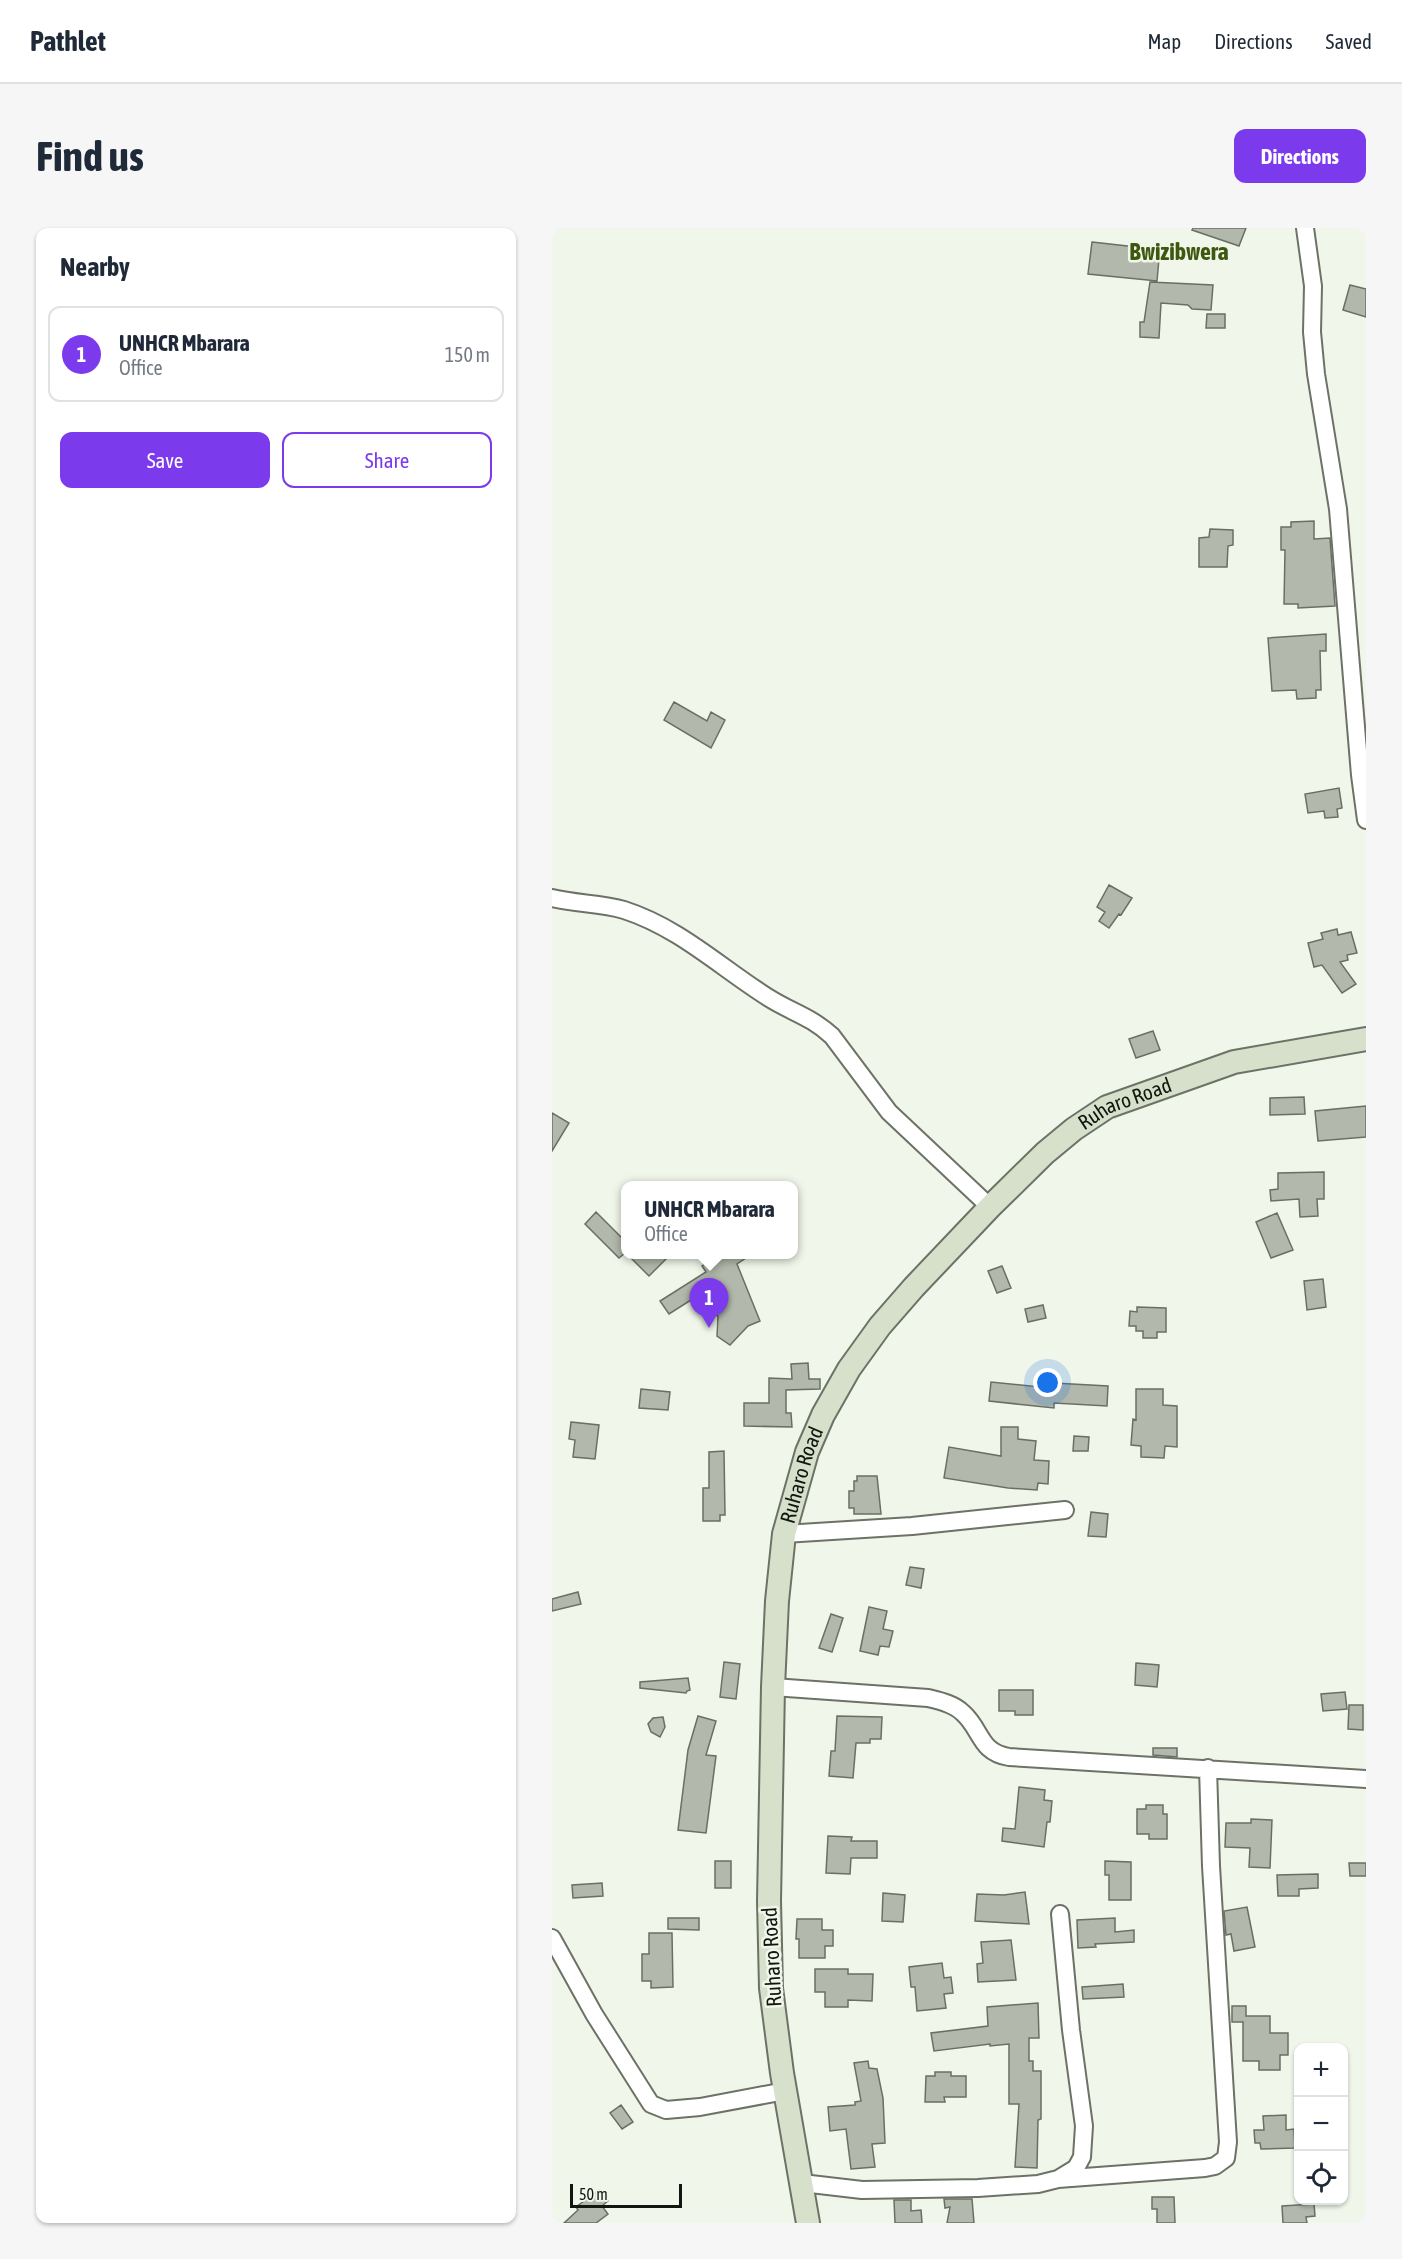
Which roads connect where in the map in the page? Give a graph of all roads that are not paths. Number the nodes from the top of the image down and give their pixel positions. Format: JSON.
{"nodes":[{"id":1,"x":1305,"y":228,"type":"edge"},
{"id":2,"x":1366,"y":819,"type":"edge"},
{"id":3,"x":552,"y":898,"type":"edge"},
{"id":4,"x":1366,"y":1039,"type":"edge"},
{"id":5,"x":990,"y":1207,"type":"junction"},
{"id":6,"x":1065,"y":1510,"type":"dead end"},
{"id":7,"x":784,"y":1534,"type":"junction"},
{"id":8,"x":773,"y":1687,"type":"junction"},
{"id":9,"x":1208,"y":1768,"type":"junction"},
{"id":10,"x":1366,"y":1779,"type":"edge"},
{"id":11,"x":1060,"y":1914,"type":"dead end"},
{"id":12,"x":552,"y":1938,"type":"edge"},
{"id":13,"x":785,"y":2091,"type":"junction"},
{"id":14,"x":1058,"y":2179,"type":"junction"},
{"id":15,"x":802,"y":2183,"type":"junction"},
{"id":16,"x":808,"y":2223,"type":"edge"}],
"edges":[{"from":1,"to":2,"type":"street"},
{"from":3,"to":5,"type":"street"},
{"from":4,"to":5,"type":"street","name":"Ruharo Road"},
{"from":5,"to":7,"type":"street","name":"Ruharo Road"},
{"from":6,"to":7,"type":"street"},
{"from":7,"to":8,"type":"street","name":"Ruharo Road"},
{"from":8,"to":9,"type":"street"},
{"from":8,"to":13,"type":"street","name":"Ruharo Road"},
{"from":9,"to":10,"type":"street"},
{"from":9,"to":14,"type":"street"},
{"from":11,"to":14,"type":"street"},
{"from":12,"to":13,"type":"street"},
{"from":13,"to":15,"type":"street","name":"Ruharo Road"},
{"from":14,"to":15,"type":"street"},
{"from":15,"to":16,"type":"street","name":"Ruharo Road"}]}
